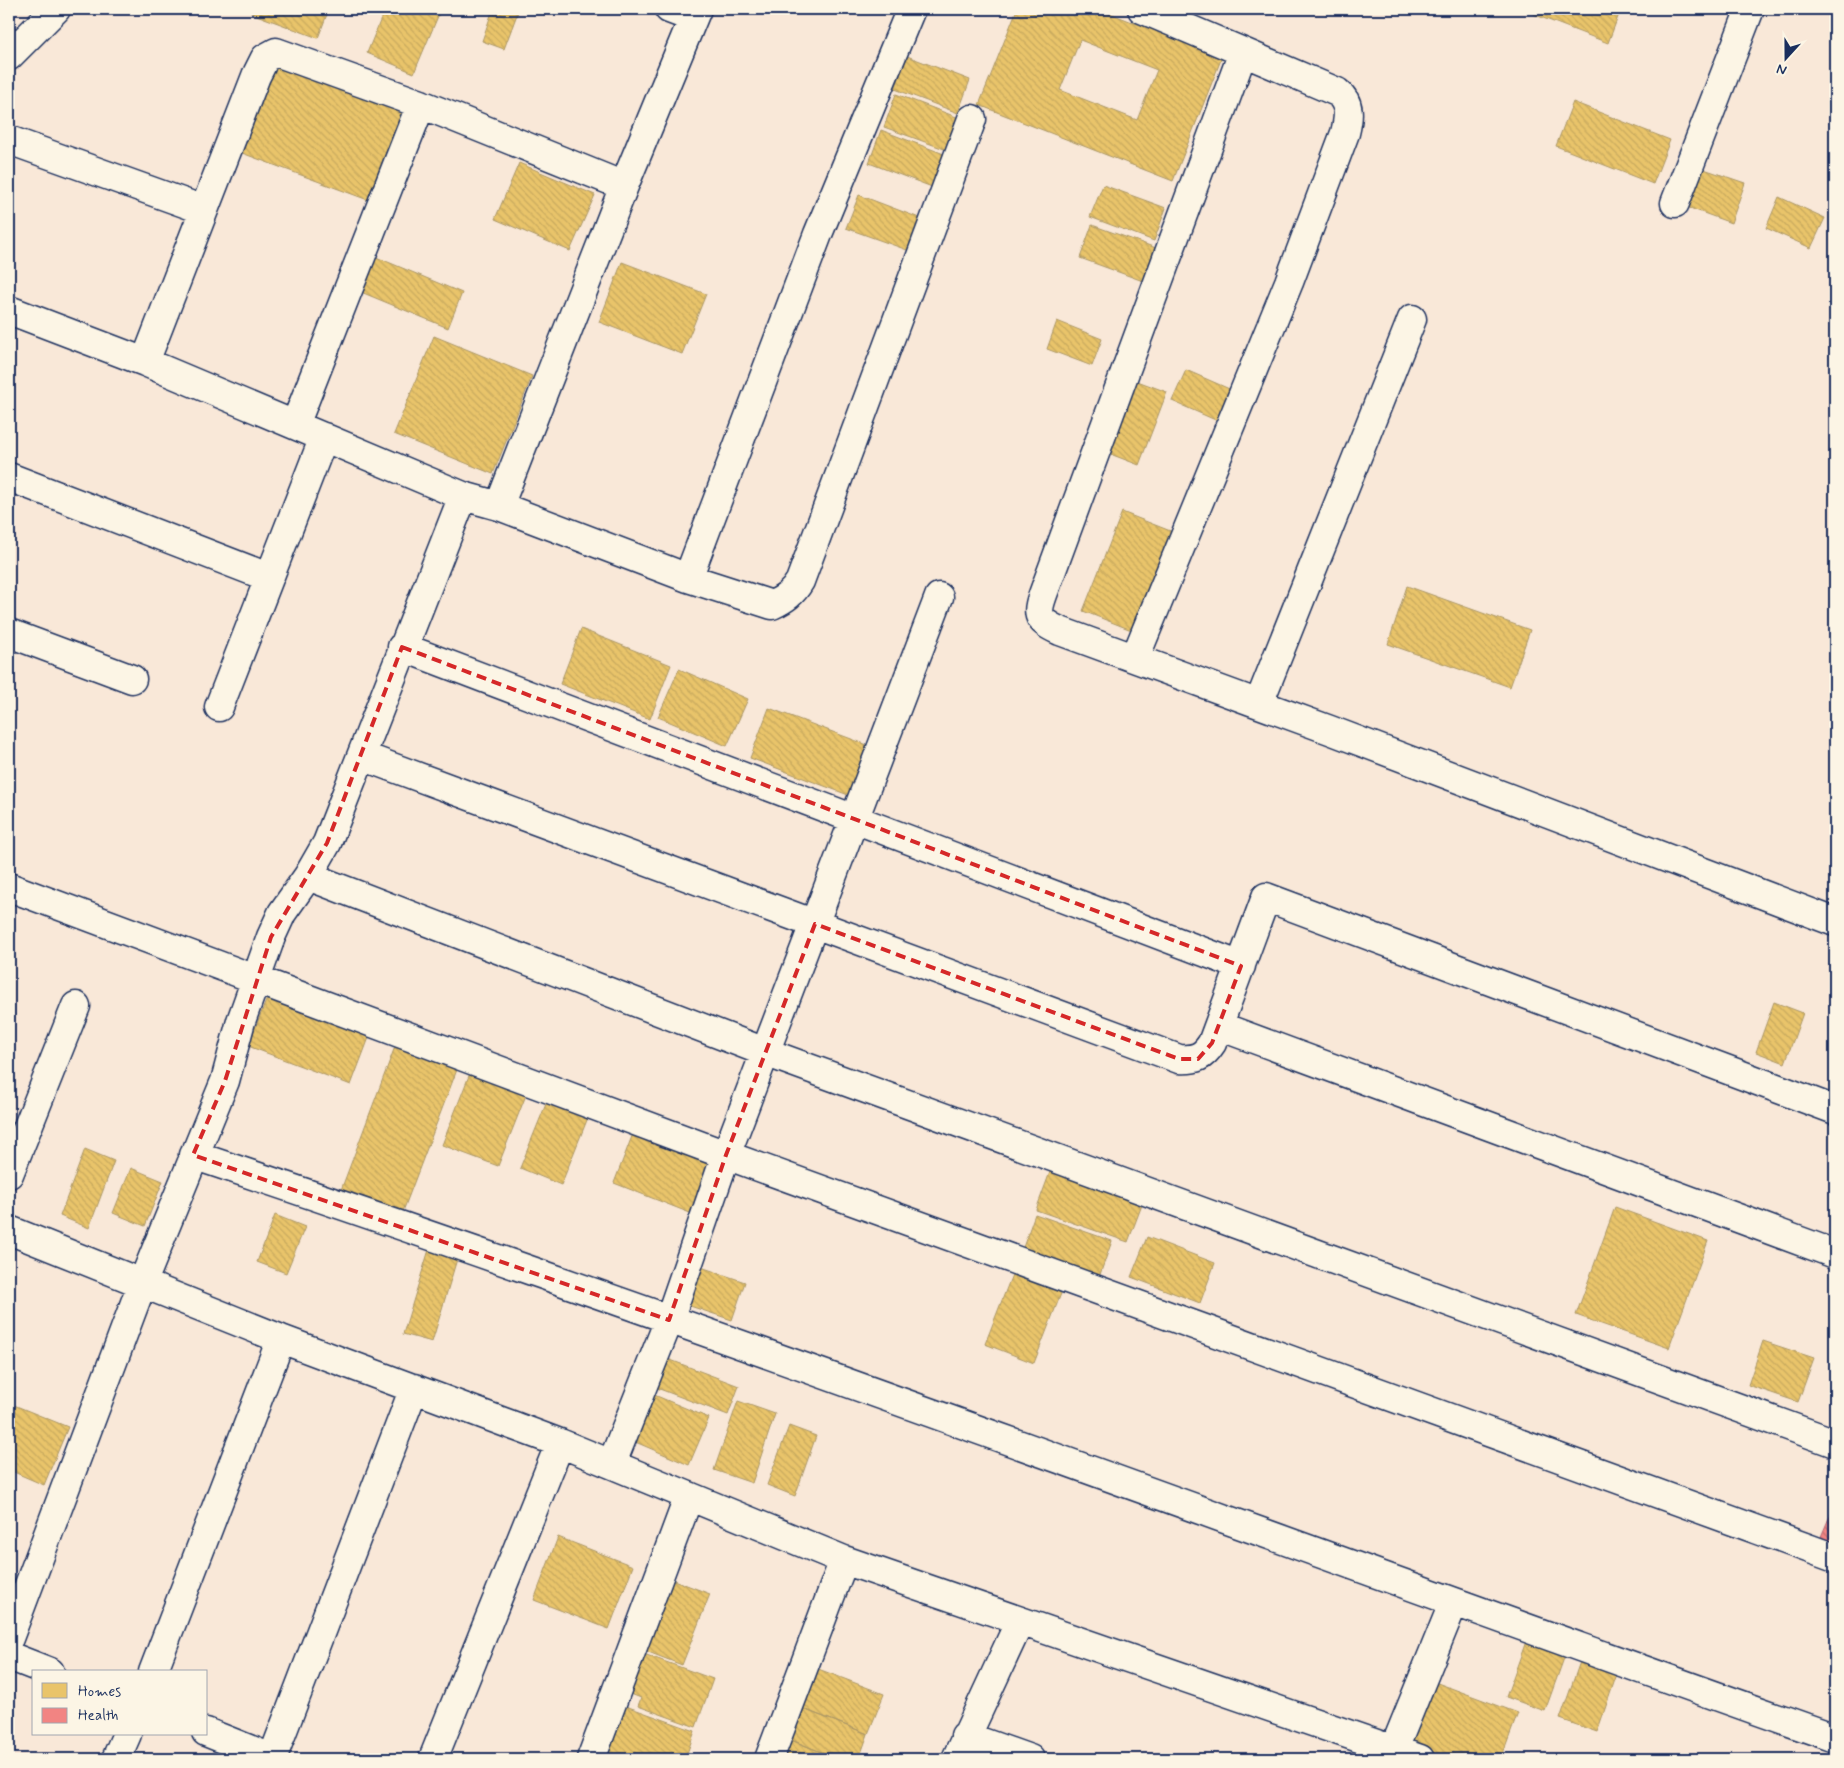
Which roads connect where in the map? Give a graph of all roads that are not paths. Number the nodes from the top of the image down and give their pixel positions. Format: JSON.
{"nodes":[{"id":1,"x":56,"y":9,"type":"edge"},
{"id":2,"x":911,"y":9,"type":"edge"},
{"id":3,"x":1142,"y":9,"type":"edge"},
{"id":4,"x":1750,"y":9,"type":"edge"},
{"id":5,"x":686,"y":12,"type":"edge"},
{"id":6,"x":1243,"y":52,"type":"junction"},
{"id":7,"x":9,"y":56,"type":"edge"},
{"id":8,"x":421,"y":104,"type":"junction"},
{"id":9,"x":972,"y":119,"type":"dead end"},
{"id":10,"x":9,"y":140,"type":"edge"},
{"id":11,"x":624,"y":186,"type":"junction"},
{"id":12,"x":1675,"y":203,"type":"dead end"},
{"id":13,"x":204,"y":210,"type":"junction"},
{"id":14,"x":9,"y":310,"type":"edge"},
{"id":15,"x":1412,"y":319,"type":"dead end"},
{"id":16,"x":145,"y":362,"type":"junction"},
{"id":17,"x":294,"y":425,"type":"junction"},
{"id":18,"x":324,"y":437,"type":"junction"},
{"id":19,"x":9,"y":478,"type":"edge"},
{"id":20,"x":463,"y":496,"type":"junction"},
{"id":21,"x":499,"y":506,"type":"junction"},
{"id":22,"x":268,"y":577,"type":"junction"},
{"id":23,"x":688,"y":578,"type":"junction"},
{"id":24,"x":938,"y":597,"type":"dead end"},
{"id":25,"x":9,"y":633,"type":"edge"},
{"id":26,"x":402,"y":647,"type":"junction"},
{"id":27,"x":1135,"y":658,"type":"junction"},
{"id":28,"x":132,"y":679,"type":"dead end"},
{"id":29,"x":1259,"y":703,"type":"junction"},
{"id":30,"x":219,"y":706,"type":"dead end"},
{"id":31,"x":362,"y":756,"type":"junction"},
{"id":32,"x":855,"y":819,"type":"junction"},
{"id":33,"x":308,"y":876,"type":"junction"},
{"id":34,"x":9,"y":887,"type":"edge"},
{"id":35,"x":1835,"y":922,"type":"edge"},
{"id":36,"x":815,"y":924,"type":"junction"},
{"id":37,"x":1241,"y":966,"type":"junction"},
{"id":38,"x":256,"y":981,"type":"junction"},
{"id":39,"x":76,"y":1006,"type":"dead end"},
{"id":40,"x":1218,"y":1026,"type":"junction"},
{"id":41,"x":765,"y":1052,"type":"junction"},
{"id":42,"x":1835,"y":1110,"type":"edge"},
{"id":43,"x":193,"y":1155,"type":"junction"},
{"id":44,"x":726,"y":1155,"type":"junction"},
{"id":45,"x":9,"y":1174,"type":"edge"},
{"id":46,"x":9,"y":1230,"type":"edge"},
{"id":47,"x":1835,"y":1254,"type":"edge"},
{"id":48,"x":142,"y":1284,"type":"junction"},
{"id":49,"x":669,"y":1320,"type":"junction"},
{"id":50,"x":282,"y":1339,"type":"junction"},
{"id":51,"x":414,"y":1388,"type":"junction"},
{"id":52,"x":560,"y":1442,"type":"junction"},
{"id":53,"x":1835,"y":1443,"type":"edge"},
{"id":54,"x":612,"y":1463,"type":"junction"},
{"id":55,"x":689,"y":1496,"type":"junction"},
{"id":56,"x":1835,"y":1558,"type":"edge"},
{"id":57,"x":844,"y":1560,"type":"junction"},
{"id":58,"x":1453,"y":1604,"type":"junction"},
{"id":59,"x":1020,"y":1621,"type":"junction"},
{"id":60,"x":9,"y":1638,"type":"edge"},
{"id":61,"x":9,"y":1656,"type":"edge"},
{"id":62,"x":45,"y":1670,"type":"edge"},
{"id":63,"x":154,"y":1670,"type":"edge"},
{"id":64,"x":208,"y":1733,"type":"edge"},
{"id":65,"x":126,"y":1736,"type":"edge"},
{"id":66,"x":1835,"y":1739,"type":"edge"},
{"id":67,"x":960,"y":1748,"type":"edge"},
{"id":68,"x":1392,"y":1754,"type":"edge"},
{"id":69,"x":116,"y":1759,"type":"edge"},
{"id":70,"x":273,"y":1759,"type":"edge"},
{"id":71,"x":433,"y":1759,"type":"edge"},
{"id":72,"x":591,"y":1759,"type":"edge"},
{"id":73,"x":769,"y":1759,"type":"edge"},
{"id":74,"x":1030,"y":1759,"type":"edge"},
{"id":75,"x":1420,"y":1759,"type":"edge"},
{"id":76,"x":1828,"y":1759,"type":"edge"}],
"edges":[{"from":1,"to":7,"type":"street"},
{"from":2,"to":23,"type":"street"},
{"from":3,"to":6,"type":"street"},
{"from":4,"to":12,"type":"street"},
{"from":5,"to":11,"type":"street"},
{"from":6,"to":27,"type":"street"},
{"from":6,"to":27,"type":"street"},
{"from":8,"to":11,"type":"street"},
{"from":8,"to":13,"type":"street"},
{"from":8,"to":17,"type":"street"},
{"from":9,"to":23,"type":"street"},
{"from":10,"to":13,"type":"street"},
{"from":11,"to":21,"type":"street"},
{"from":13,"to":16,"type":"street"},
{"from":14,"to":16,"type":"street"},
{"from":15,"to":29,"type":"street"},
{"from":16,"to":17,"type":"street"},
{"from":17,"to":18,"type":"street"},
{"from":18,"to":20,"type":"street"},
{"from":18,"to":22,"type":"street"},
{"from":19,"to":22,"type":"street"},
{"from":20,"to":21,"type":"street"},
{"from":20,"to":26,"type":"street"},
{"from":21,"to":23,"type":"street"},
{"from":22,"to":30,"type":"street"},
{"from":24,"to":32,"type":"street"},
{"from":25,"to":28,"type":"street"},
{"from":26,"to":31,"type":"street"},
{"from":26,"to":32,"type":"street"},
{"from":27,"to":29,"type":"street"},
{"from":29,"to":35,"type":"street"},
{"from":31,"to":33,"type":"street"},
{"from":31,"to":36,"type":"street"},
{"from":32,"to":36,"type":"street"},
{"from":32,"to":37,"type":"street"},
{"from":33,"to":38,"type":"street"},
{"from":33,"to":41,"type":"street"},
{"from":34,"to":38,"type":"street"},
{"from":36,"to":40,"type":"street"},
{"from":36,"to":41,"type":"street"},
{"from":37,"to":40,"type":"street"},
{"from":37,"to":42,"type":"street"},
{"from":38,"to":43,"type":"street"},
{"from":38,"to":44,"type":"street"},
{"from":39,"to":45,"type":"street"},
{"from":40,"to":47,"type":"street"},
{"from":41,"to":44,"type":"street"},
{"from":41,"to":53,"type":"street"},
{"from":43,"to":48,"type":"street"},
{"from":43,"to":49,"type":"street"},
{"from":44,"to":49,"type":"street"},
{"from":44,"to":56,"type":"street"},
{"from":46,"to":48,"type":"street"},
{"from":48,"to":50,"type":"street"},
{"from":48,"to":60,"type":"street"},
{"from":49,"to":54,"type":"street"},
{"from":49,"to":58,"type":"street"},
{"from":50,"to":51,"type":"street"},
{"from":50,"to":63,"type":"street"},
{"from":51,"to":52,"type":"street"},
{"from":51,"to":70,"type":"street"},
{"from":52,"to":54,"type":"street"},
{"from":52,"to":71,"type":"street"},
{"from":54,"to":55,"type":"street"},
{"from":55,"to":57,"type":"street"},
{"from":55,"to":72,"type":"street"},
{"from":57,"to":59,"type":"street"},
{"from":57,"to":73,"type":"street"},
{"from":58,"to":66,"type":"street"},
{"from":58,"to":68,"type":"street"},
{"from":59,"to":67,"type":"street"},
{"from":59,"to":68,"type":"street"},
{"from":61,"to":62,"type":"street"},
{"from":64,"to":70,"type":"street"},
{"from":65,"to":69,"type":"street"},
{"from":66,"to":76,"type":"street"},
{"from":67,"to":74,"type":"street"},
{"from":68,"to":75,"type":"street"}]}
